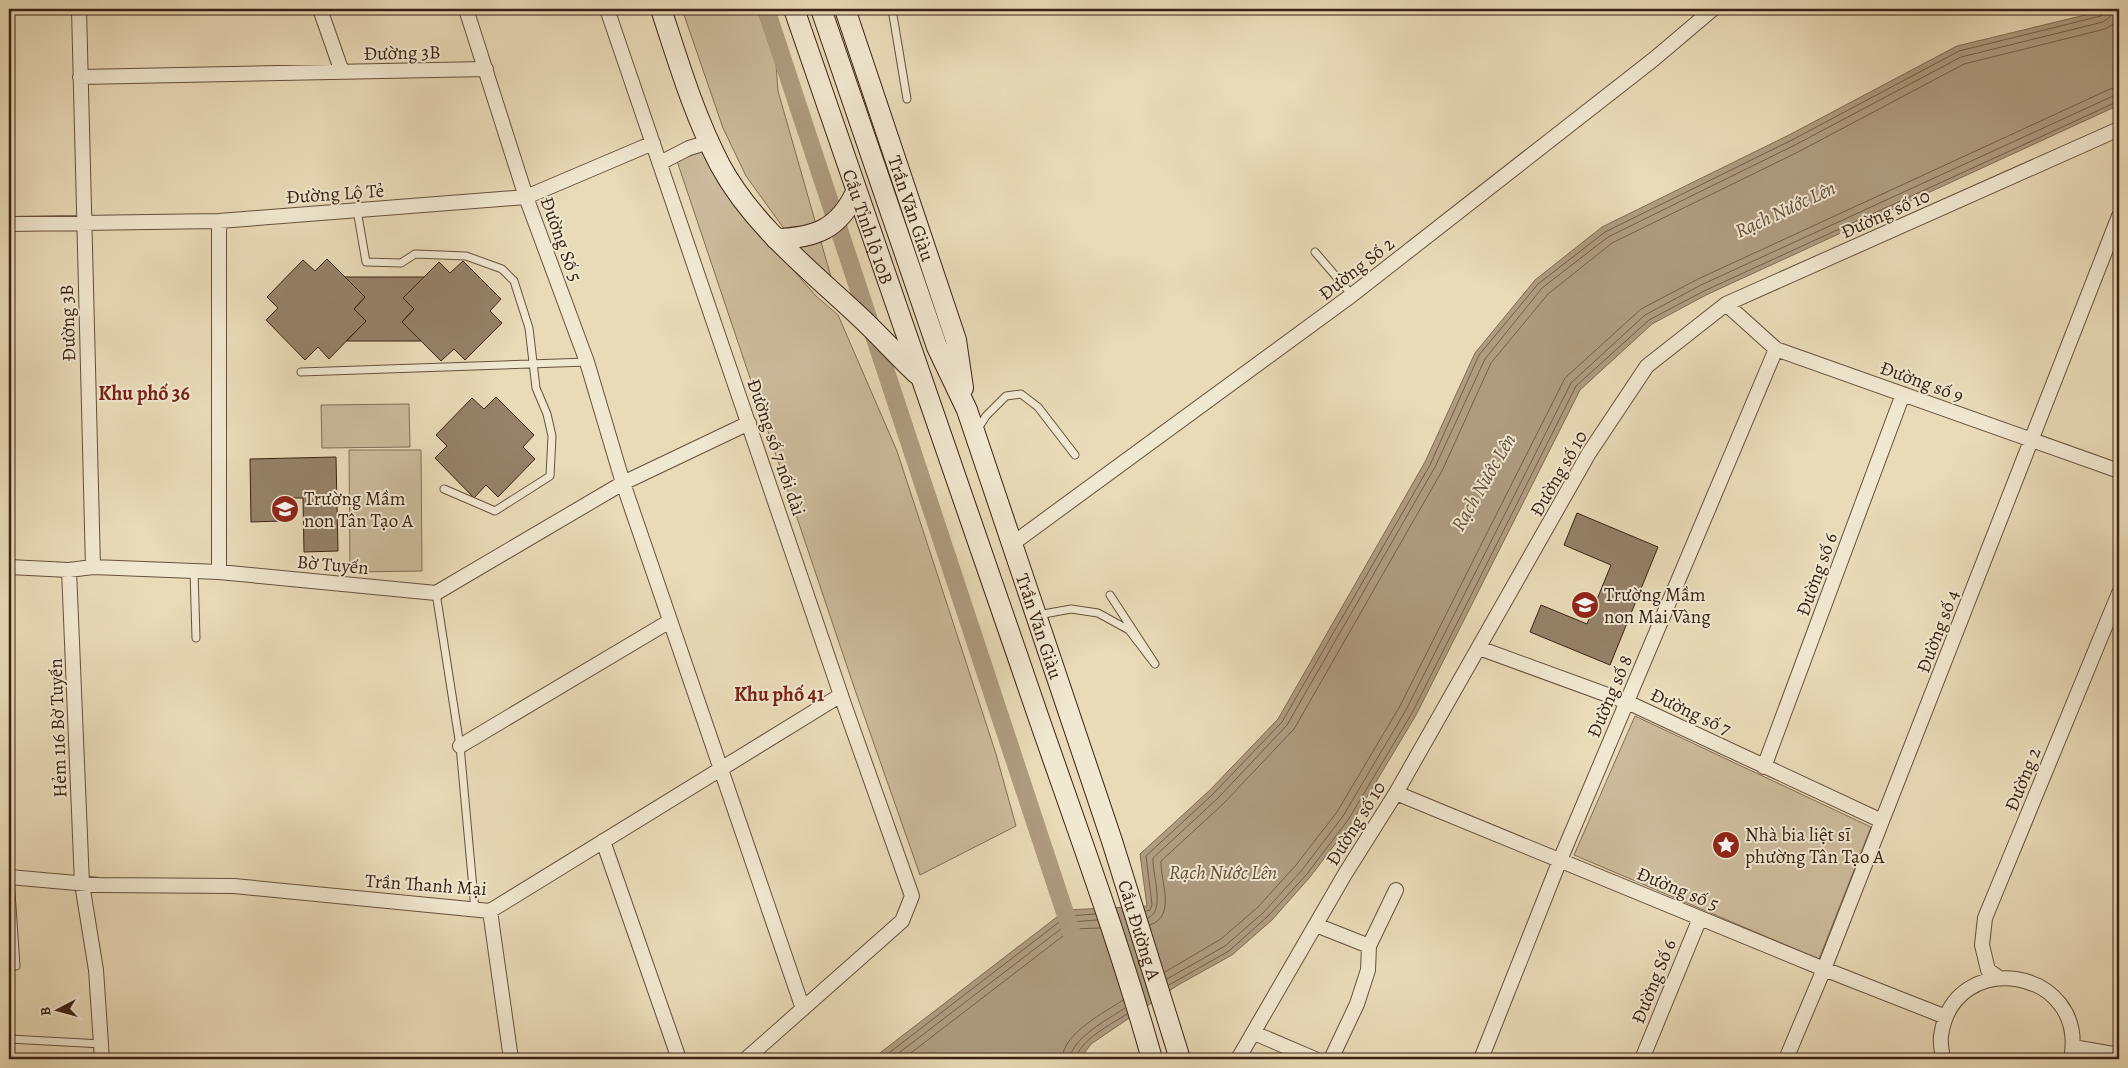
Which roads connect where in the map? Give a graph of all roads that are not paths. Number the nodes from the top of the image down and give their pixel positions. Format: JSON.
{"nodes":[{"id":1,"x":79,"y":9,"type":"edge"},
{"id":2,"x":320,"y":9,"type":"edge"},
{"id":3,"x":466,"y":9,"type":"edge"},
{"id":4,"x":607,"y":9,"type":"edge"},
{"id":5,"x":660,"y":9,"type":"edge"},
{"id":6,"x":794,"y":9,"type":"edge"},
{"id":7,"x":820,"y":9,"type":"edge"},
{"id":8,"x":845,"y":9,"type":"edge"},
{"id":9,"x":892,"y":9,"type":"edge"},
{"id":10,"x":1713,"y":9,"type":"edge"},
{"id":11,"x":486,"y":69,"type":"junction"},
{"id":12,"x":342,"y":72,"type":"junction"},
{"id":13,"x":80,"y":77,"type":"junction"},
{"id":14,"x":907,"y":99,"type":"dead end"},
{"id":15,"x":2119,"y":129,"type":"edge"},
{"id":16,"x":709,"y":142,"type":"junction"},
{"id":17,"x":653,"y":143,"type":"junction"},
{"id":18,"x":660,"y":163,"type":"junction"},
{"id":19,"x":856,"y":192,"type":"junction"},
{"id":20,"x":526,"y":197,"type":"junction"},
{"id":21,"x":357,"y":210,"type":"junction"},
{"id":22,"x":2119,"y":216,"type":"edge"},
{"id":23,"x":219,"y":221,"type":"junction"},
{"id":24,"x":83,"y":223,"type":"junction"},
{"id":25,"x":9,"y":224,"type":"edge"},
{"id":26,"x":784,"y":243,"type":"junction"},
{"id":27,"x":1315,"y":252,"type":"dead end"},
{"id":28,"x":1352,"y":295,"type":"junction"},
{"id":29,"x":1726,"y":304,"type":"junction"},
{"id":30,"x":1776,"y":349,"type":"junction"},
{"id":31,"x":587,"y":362,"type":"junction"},
{"id":32,"x":533,"y":364,"type":"junction"},
{"id":33,"x":301,"y":372,"type":"dead end"},
{"id":34,"x":921,"y":378,"type":"junction"},
{"id":35,"x":952,"y":379,"type":"joint"},
{"id":36,"x":1903,"y":394,"type":"junction"},
{"id":37,"x":967,"y":410,"type":"junction"},
{"id":38,"x":750,"y":423,"type":"junction"},
{"id":39,"x":974,"y":434,"type":"junction"},
{"id":40,"x":2032,"y":440,"type":"junction"},
{"id":41,"x":945,"y":444,"type":"joint"},
{"id":42,"x":1076,"y":455,"type":"dead end"},
{"id":43,"x":2119,"y":471,"type":"edge"},
{"id":44,"x":623,"y":483,"type":"junction"},
{"id":45,"x":444,"y":489,"type":"dead end"},
{"id":46,"x":1012,"y":544,"type":"junction"},
{"id":47,"x":9,"y":567,"type":"edge"},
{"id":48,"x":94,"y":567,"type":"junction"},
{"id":49,"x":69,"y":570,"type":"junction"},
{"id":50,"x":194,"y":571,"type":"junction"},
{"id":51,"x":219,"y":572,"type":"junction"},
{"id":52,"x":436,"y":593,"type":"junction"},
{"id":53,"x":2119,"y":593,"type":"edge"},
{"id":54,"x":1110,"y":595,"type":"dead end"},
{"id":55,"x":1036,"y":615,"type":"junction"},
{"id":56,"x":670,"y":621,"type":"junction"},
{"id":57,"x":196,"y":638,"type":"dead end"},
{"id":58,"x":1479,"y":648,"type":"junction"},
{"id":59,"x":840,"y":695,"type":"junction"},
{"id":60,"x":1627,"y":702,"type":"junction"},
{"id":61,"x":460,"y":746,"type":"junction"},
{"id":62,"x":1764,"y":767,"type":"junction"},
{"id":63,"x":721,"y":768,"type":"junction"},
{"id":64,"x":1396,"y":793,"type":"junction"},
{"id":65,"x":1882,"y":821,"type":"junction"},
{"id":66,"x":603,"y":841,"type":"junction"},
{"id":67,"x":1112,"y":841,"type":"joint"},
{"id":68,"x":1086,"y":853,"type":"joint"},
{"id":69,"x":1560,"y":860,"type":"junction"},
{"id":70,"x":10,"y":877,"type":"edge"},
{"id":71,"x":82,"y":884,"type":"junction"},
{"id":72,"x":1396,"y":890,"type":"dead end"},
{"id":73,"x":483,"y":910,"type":"junction"},
{"id":74,"x":1700,"y":918,"type":"junction"},
{"id":75,"x":1316,"y":925,"type":"junction"},
{"id":76,"x":1369,"y":946,"type":"junction"},
{"id":77,"x":16,"y":966,"type":"dead end"},
{"id":78,"x":1824,"y":969,"type":"junction"},
{"id":79,"x":1999,"y":978,"type":"junction"},
{"id":80,"x":803,"y":1009,"type":"junction"},
{"id":81,"x":1946,"y":1017,"type":"junction"},
{"id":82,"x":1254,"y":1033,"type":"junction"},
{"id":83,"x":9,"y":1040,"type":"edge"},
{"id":84,"x":102,"y":1044,"type":"junction"},
{"id":85,"x":2072,"y":1053,"type":"edge"},
{"id":86,"x":2119,"y":1055,"type":"edge"},
{"id":87,"x":102,"y":1059,"type":"edge"},
{"id":88,"x":511,"y":1059,"type":"edge"},
{"id":89,"x":679,"y":1059,"type":"edge"},
{"id":90,"x":746,"y":1059,"type":"edge"},
{"id":91,"x":1152,"y":1059,"type":"edge"},
{"id":92,"x":1180,"y":1059,"type":"edge"},
{"id":93,"x":1238,"y":1059,"type":"edge"},
{"id":94,"x":1315,"y":1059,"type":"edge"},
{"id":95,"x":1331,"y":1059,"type":"edge"},
{"id":96,"x":1482,"y":1059,"type":"edge"},
{"id":97,"x":1642,"y":1059,"type":"edge"},
{"id":98,"x":1786,"y":1059,"type":"edge"},
{"id":99,"x":1943,"y":1059,"type":"edge"}],
"edges":[{"from":1,"to":13,"type":"street","name":"Đường 3B"},
{"from":2,"to":12,"type":"street"},
{"from":3,"to":11,"type":"street","name":"Đường Số 5"},
{"from":4,"to":17,"type":"street","name":"Đường số 7 nối dài"},
{"from":5,"to":16,"type":"main road"},
{"from":6,"to":19,"type":"main road","name":"Cầu Tỉnh lộ 10B"},
{"from":7,"to":35,"type":"main road","name":"Cầu Tỉnh lộ 10B"},
{"from":8,"to":37,"type":"main road","name":"Trần Văn Giàu"},
{"from":9,"to":14,"type":"lane"},
{"from":10,"to":28,"type":"street","name":"Đường Số 2"},
{"from":11,"to":12,"type":"street","name":"Đường 3B"},
{"from":11,"to":20,"type":"street","name":"Đường Số 5"},
{"from":12,"to":13,"type":"street","name":"Đường 3B"},
{"from":13,"to":24,"type":"street","name":"Đường 3B"},
{"from":15,"to":29,"type":"street","name":"Đường số 10"},
{"from":16,"to":18,"type":"street"},
{"from":16,"to":26,"type":"main road"},
{"from":17,"to":18,"type":"street","name":"Đường số 7 nối dài"},
{"from":17,"to":20,"type":"street","name":"Đường Lộ Tẻ"},
{"from":18,"to":38,"type":"street","name":"Đường số 7 nối dài"},
{"from":19,"to":26,"type":"main road"},
{"from":19,"to":34,"type":"main road","name":"Cầu Tỉnh lộ 10B"},
{"from":20,"to":21,"type":"street","name":"Đường Lộ Tẻ"},
{"from":20,"to":31,"type":"street","name":"Đường Số 5"},
{"from":21,"to":23,"type":"street","name":"Đường Lộ Tẻ"},
{"from":21,"to":32,"type":"lane"},
{"from":22,"to":40,"type":"street","name":"Đường số 4"},
{"from":23,"to":24,"type":"street","name":"Đường Lộ Tẻ"},
{"from":23,"to":51,"type":"street"},
{"from":24,"to":25,"type":"street","name":"Đường Lộ Tẻ"},
{"from":24,"to":48,"type":"street","name":"Đường 3B"},
{"from":26,"to":34,"type":"main road"},
{"from":27,"to":28,"type":"lane"},
{"from":28,"to":46,"type":"street","name":"Đường Số 2"},
{"from":29,"to":30,"type":"street","name":"Đường số 9"},
{"from":29,"to":58,"type":"street","name":"Đường số 10"},
{"from":30,"to":36,"type":"street","name":"Đường số 9"},
{"from":30,"to":60,"type":"street","name":"Đường số 8"},
{"from":31,"to":32,"type":"lane"},
{"from":31,"to":44,"type":"street","name":"Đường Số 5"},
{"from":32,"to":33,"type":"lane"},
{"from":32,"to":45,"type":"lane"},
{"from":34,"to":41,"type":"main road","name":"Cầu Tỉnh lộ 10B"},
{"from":35,"to":37,"type":"main road","name":"Trần Văn Giàu"},
{"from":36,"to":40,"type":"street","name":"Đường số 9"},
{"from":36,"to":62,"type":"street","name":"Đường số 6"},
{"from":37,"to":39,"type":"main road","name":"Trần Văn Giàu"},
{"from":38,"to":44,"type":"street"},
{"from":38,"to":59,"type":"street","name":"Đường số 7 nối dài"},
{"from":39,"to":42,"type":"lane"},
{"from":39,"to":46,"type":"main road","name":"Trần Văn Giàu"},
{"from":40,"to":43,"type":"street","name":"Đường số 9"},
{"from":40,"to":65,"type":"street","name":"Đường số 4"},
{"from":41,"to":68,"type":"main road","name":"Trần Văn Giàu"},
{"from":44,"to":52,"type":"street"},
{"from":44,"to":56,"type":"street","name":"Đường Số 5"},
{"from":46,"to":55,"type":"main road","name":"Trần Văn Giàu"},
{"from":47,"to":49,"type":"street","name":"Bờ Tuyến"},
{"from":48,"to":49,"type":"street","name":"Bờ Tuyến"},
{"from":48,"to":50,"type":"street","name":"Bờ Tuyến"},
{"from":49,"to":71,"type":"street","name":"Hẻm 116 Bờ Tuyến"},
{"from":50,"to":51,"type":"street","name":"Bờ Tuyến"},
{"from":50,"to":57,"type":"lane"},
{"from":51,"to":52,"type":"street","name":"Bờ Tuyến"},
{"from":52,"to":61,"type":"lane"},
{"from":53,"to":79,"type":"street","name":"Đường 2"},
{"from":54,"to":55,"type":"lane"},
{"from":55,"to":67,"type":"main road","name":"Trần Văn Giàu"},
{"from":56,"to":61,"type":"street"},
{"from":56,"to":63,"type":"street","name":"Đường Số 5"},
{"from":58,"to":60,"type":"street","name":"Đường số 7"},
{"from":58,"to":64,"type":"street","name":"Đường số 10"},
{"from":59,"to":63,"type":"street","name":"Trần Thanh Mại"},
{"from":59,"to":80,"type":"street","name":"Đường số 7 nối dài"},
{"from":60,"to":62,"type":"street","name":"Đường số 7"},
{"from":60,"to":69,"type":"street","name":"Đường số 8"},
{"from":61,"to":73,"type":"lane"},
{"from":62,"to":65,"type":"street","name":"Đường số 7"},
{"from":63,"to":66,"type":"street","name":"Trần Thanh Mại"},
{"from":63,"to":80,"type":"street","name":"Đường Số 5"},
{"from":64,"to":69,"type":"street","name":"Đường số 5"},
{"from":64,"to":75,"type":"street","name":"Đường số 10"},
{"from":65,"to":78,"type":"street","name":"Đường số 4"},
{"from":66,"to":73,"type":"street","name":"Trần Thanh Mại"},
{"from":66,"to":89,"type":"street"},
{"from":67,"to":92,"type":"main road","name":"Cầu Đường A"},
{"from":68,"to":91,"type":"main road","name":"Cầu Đường A"},
{"from":69,"to":74,"type":"street","name":"Đường số 5"},
{"from":69,"to":96,"type":"street","name":"Đường số 8"},
{"from":70,"to":71,"type":"street","name":"Trần Thanh Mại"},
{"from":70,"to":77,"type":"lane"},
{"from":71,"to":73,"type":"street","name":"Trần Thanh Mại"},
{"from":71,"to":84,"type":"street","name":"Hẻm 116 Bờ Tuyến"},
{"from":72,"to":76,"type":"street"},
{"from":73,"to":88,"type":"street"},
{"from":74,"to":78,"type":"street","name":"Đường số 5"},
{"from":74,"to":97,"type":"street","name":"Đường Số 6"},
{"from":75,"to":76,"type":"street"},
{"from":75,"to":82,"type":"street","name":"Đường số 10"},
{"from":76,"to":95,"type":"street"},
{"from":78,"to":81,"type":"street","name":"Đường số 5"},
{"from":78,"to":98,"type":"street","name":"Đường số 4"},
{"from":79,"to":81,"type":"street"},
{"from":79,"to":85,"type":"street"},
{"from":80,"to":90,"type":"street"},
{"from":81,"to":99,"type":"street"},
{"from":82,"to":93,"type":"street","name":"Đường số 10"},
{"from":82,"to":94,"type":"street"},
{"from":83,"to":84,"type":"lane"},
{"from":84,"to":87,"type":"street","name":"Hẻm 116 Bờ Tuyến"},
{"from":85,"to":86,"type":"street"}]}
